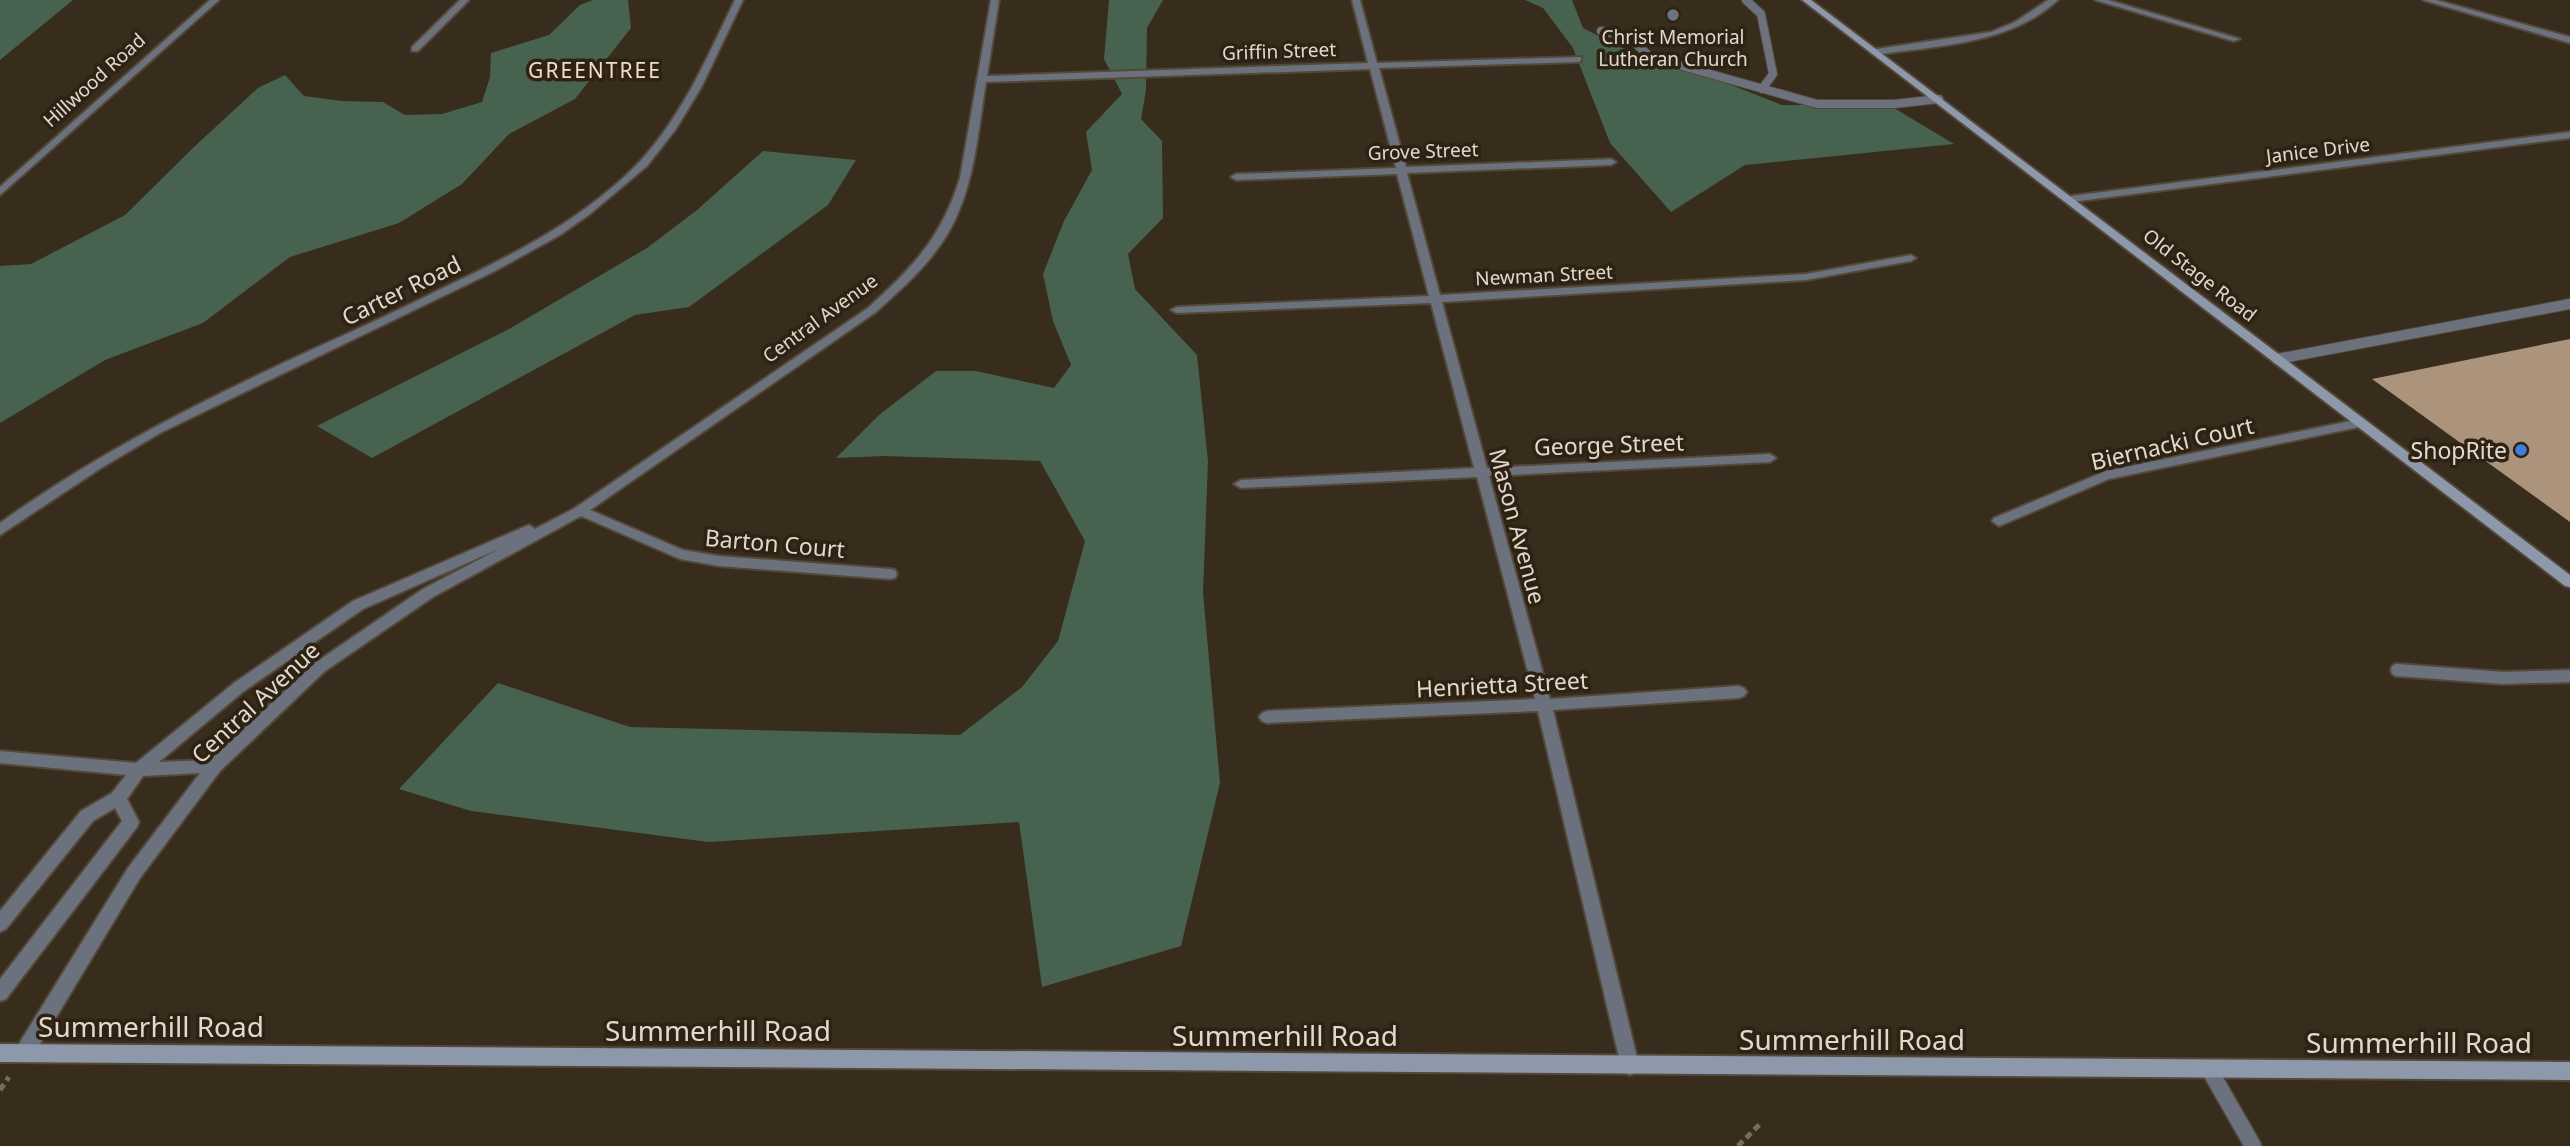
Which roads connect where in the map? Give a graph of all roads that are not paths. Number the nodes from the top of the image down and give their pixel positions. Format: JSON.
{"nodes":[{"id":1,"x":215,"y":0,"type":"edge"},
{"id":2,"x":465,"y":0,"type":"edge"},
{"id":3,"x":739,"y":0,"type":"edge"},
{"id":4,"x":995,"y":0,"type":"edge"},
{"id":5,"x":1356,"y":0,"type":"edge"},
{"id":6,"x":1746,"y":0,"type":"edge"},
{"id":7,"x":1806,"y":0,"type":"edge"},
{"id":8,"x":2054,"y":0,"type":"edge"},
{"id":9,"x":2099,"y":0,"type":"edge"},
{"id":10,"x":2427,"y":0,"type":"edge"},
{"id":11,"x":1601,"y":31,"type":"dead end"},
{"id":12,"x":2236,"y":39,"type":"dead end"},
{"id":13,"x":2570,"y":40,"type":"edge"},
{"id":14,"x":415,"y":49,"type":"dead end"},
{"id":15,"x":1876,"y":52,"type":"junction"},
{"id":16,"x":1578,"y":59,"type":"dead end"},
{"id":17,"x":1373,"y":65,"type":"junction"},
{"id":18,"x":981,"y":79,"type":"junction"},
{"id":19,"x":1762,"y":89,"type":"junction"},
{"id":20,"x":1939,"y":99,"type":"junction"},
{"id":21,"x":2570,"y":135,"type":"edge"},
{"id":22,"x":1611,"y":162,"type":"dead end"},
{"id":23,"x":1403,"y":169,"type":"junction"},
{"id":24,"x":1236,"y":177,"type":"dead end"},
{"id":25,"x":0,"y":191,"type":"edge"},
{"id":26,"x":2071,"y":199,"type":"junction"},
{"id":27,"x":1911,"y":258,"type":"dead end"},
{"id":28,"x":1437,"y":299,"type":"junction"},
{"id":29,"x":2570,"y":304,"type":"edge"},
{"id":30,"x":1177,"y":310,"type":"dead end"},
{"id":31,"x":2277,"y":359,"type":"junction"},
{"id":32,"x":2360,"y":423,"type":"junction"},
{"id":33,"x":1770,"y":458,"type":"dead end"},
{"id":34,"x":1480,"y":471,"type":"junction"},
{"id":35,"x":1241,"y":484,"type":"dead end"},
{"id":36,"x":580,"y":511,"type":"junction"},
{"id":37,"x":1998,"y":520,"type":"dead end"},
{"id":38,"x":0,"y":530,"type":"edge"},
{"id":39,"x":890,"y":574,"type":"dead end"},
{"id":40,"x":2569,"y":580,"type":"edge"},
{"id":41,"x":2396,"y":670,"type":"dead end"},
{"id":42,"x":2570,"y":676,"type":"edge"},
{"id":43,"x":1739,"y":692,"type":"dead end"},
{"id":44,"x":1544,"y":705,"type":"junction"},
{"id":45,"x":1268,"y":717,"type":"dead end"},
{"id":46,"x":0,"y":757,"type":"edge"},
{"id":47,"x":215,"y":766,"type":"junction"},
{"id":48,"x":139,"y":770,"type":"junction"},
{"id":49,"x":118,"y":798,"type":"junction"},
{"id":50,"x":0,"y":924,"type":"edge"},
{"id":51,"x":0,"y":993,"type":"edge"},
{"id":52,"x":0,"y":1053,"type":"edge"},
{"id":53,"x":24,"y":1053,"type":"junction"},
{"id":54,"x":1630,"y":1066,"type":"junction"},
{"id":55,"x":2209,"y":1069,"type":"junction"},
{"id":56,"x":2570,"y":1071,"type":"edge"},
{"id":57,"x":2252,"y":1146,"type":"edge"}],
"edges":[{"from":1,"to":25,"type":"street","name":"Hillwood Road"},
{"from":2,"to":14,"type":"street"},
{"from":3,"to":38,"type":"street","name":"Carter Road"},
{"from":4,"to":18,"type":"street","name":"Central Avenue"},
{"from":5,"to":17,"type":"street","name":"Mason Avenue"},
{"from":6,"to":19,"type":"lane"},
{"from":7,"to":15,"type":"main road","name":"Old Stage Road"},
{"from":8,"to":15,"type":"street"},
{"from":9,"to":12,"type":"street"},
{"from":10,"to":13,"type":"street"},
{"from":11,"to":19,"type":"lane"},
{"from":15,"to":20,"type":"main road","name":"Old Stage Road"},
{"from":16,"to":17,"type":"street","name":"Griffin Street"},
{"from":17,"to":18,"type":"street","name":"Griffin Street"},
{"from":17,"to":23,"type":"street","name":"Mason Avenue"},
{"from":18,"to":36,"type":"street","name":"Central Avenue"},
{"from":19,"to":20,"type":"lane"},
{"from":20,"to":26,"type":"main road","name":"Old Stage Road"},
{"from":21,"to":26,"type":"street","name":"Janice Drive"},
{"from":22,"to":23,"type":"street","name":"Grove Street"},
{"from":23,"to":24,"type":"street","name":"Grove Street"},
{"from":23,"to":28,"type":"street","name":"Mason Avenue"},
{"from":26,"to":31,"type":"main road","name":"Old Stage Road"},
{"from":27,"to":28,"type":"street","name":"Newman Street"},
{"from":28,"to":30,"type":"street","name":"Newman Street"},
{"from":28,"to":34,"type":"street","name":"Mason Avenue"},
{"from":29,"to":31,"type":"lane"},
{"from":31,"to":32,"type":"main road","name":"Old Stage Road"},
{"from":32,"to":37,"type":"street","name":"Biernacki Court"},
{"from":32,"to":40,"type":"main road","name":"Old Stage Road"},
{"from":33,"to":34,"type":"street","name":"George Street"},
{"from":34,"to":35,"type":"street","name":"George Street"},
{"from":34,"to":44,"type":"street","name":"Mason Avenue"},
{"from":36,"to":39,"type":"street","name":"Barton Court"},
{"from":36,"to":47,"type":"street","name":"Central Avenue"},
{"from":36,"to":48,"type":"street","name":"Central Avenue"},
{"from":41,"to":42,"type":"lane"},
{"from":43,"to":44,"type":"street","name":"Henrietta Street"},
{"from":44,"to":45,"type":"street","name":"Henrietta Street"},
{"from":44,"to":54,"type":"street","name":"Mason Avenue"},
{"from":46,"to":48,"type":"street"},
{"from":47,"to":48,"type":"street"},
{"from":47,"to":53,"type":"street","name":"Central Avenue"},
{"from":48,"to":49,"type":"street","name":"Central Avenue"},
{"from":49,"to":50,"type":"street","name":"Central Avenue"},
{"from":49,"to":51,"type":"street"},
{"from":52,"to":53,"type":"main road","name":"Summerhill Road"},
{"from":53,"to":54,"type":"main road","name":"Summerhill Road"},
{"from":54,"to":55,"type":"main road","name":"Summerhill Road"},
{"from":55,"to":56,"type":"main road","name":"Summerhill Road"},
{"from":55,"to":57,"type":"lane"}]}
